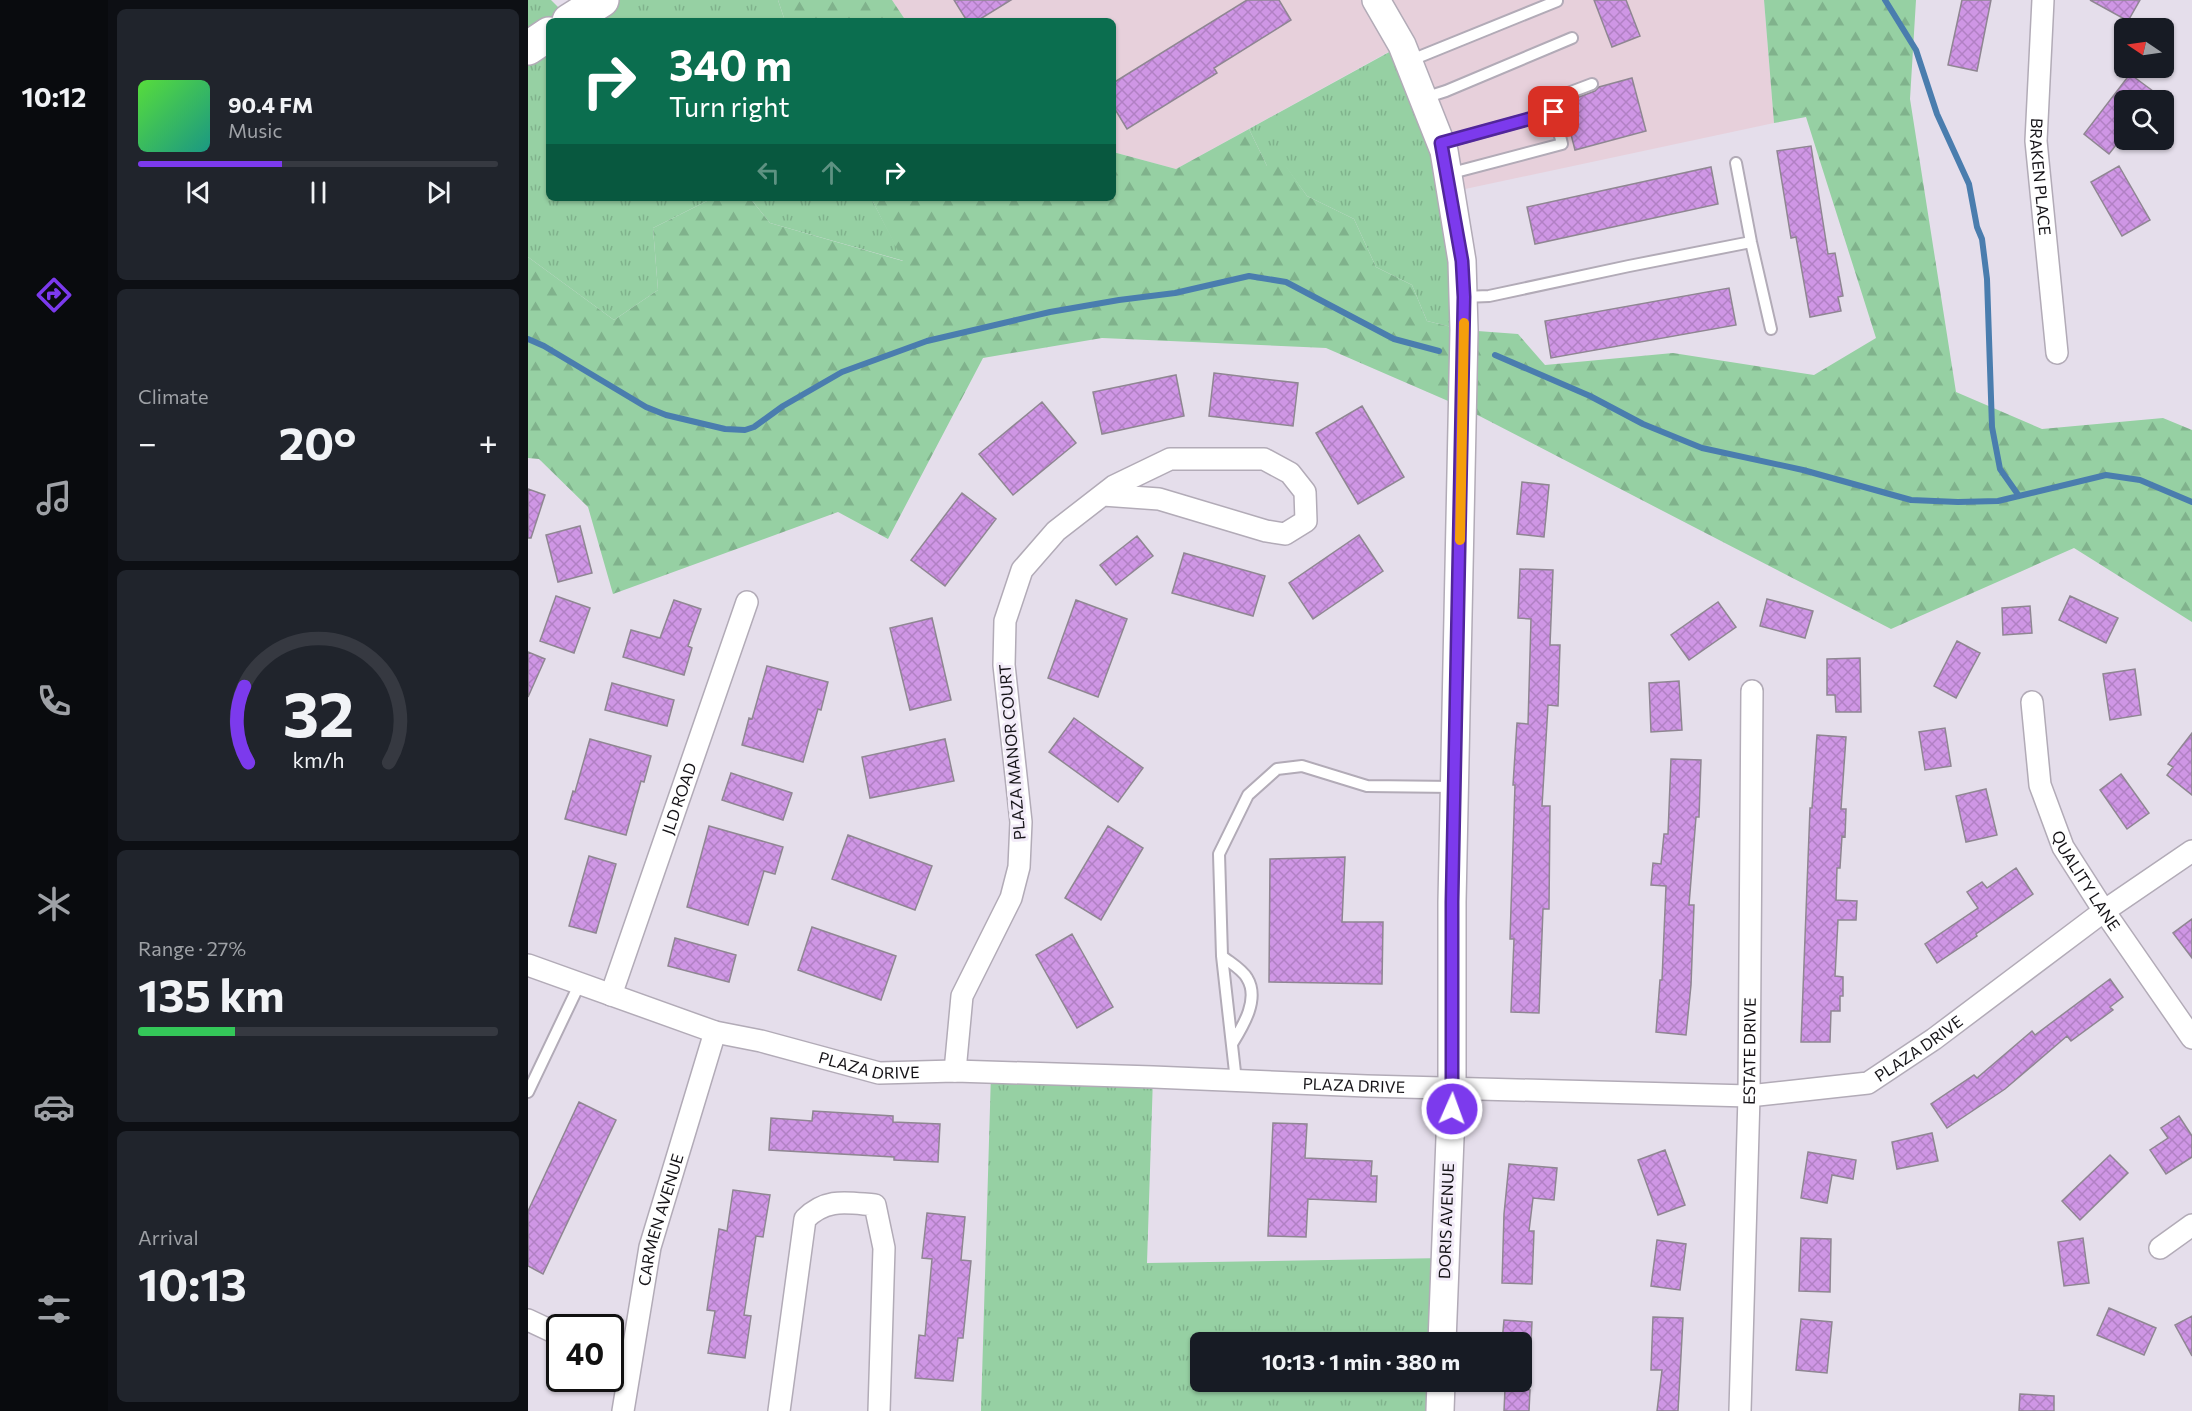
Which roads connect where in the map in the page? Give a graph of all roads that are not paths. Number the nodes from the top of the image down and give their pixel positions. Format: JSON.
{"nodes":[{"id":1,"x":602,"y":0,"type":"edge"},
{"id":2,"x":1376,"y":0,"type":"edge"},
{"id":3,"x":2043,"y":0,"type":"edge"},
{"id":4,"x":1557,"y":1,"type":"edge"},
{"id":5,"x":574,"y":18,"type":"edge"},
{"id":6,"x":546,"y":36,"type":"edge"},
{"id":7,"x":1572,"y":38,"type":"dead end"},
{"id":8,"x":528,"y":48,"type":"edge"},
{"id":9,"x":1409,"y":62,"type":"junction"},
{"id":10,"x":1592,"y":84,"type":"dead end"},
{"id":11,"x":1423,"y":98,"type":"junction"},
{"id":12,"x":1554,"y":112,"type":"junction"},
{"id":13,"x":1441,"y":143,"type":"junction"},
{"id":14,"x":1736,"y":163,"type":"dead end"},
{"id":15,"x":1448,"y":175,"type":"junction"},
{"id":16,"x":1751,"y":242,"type":"junction"},
{"id":17,"x":1464,"y":297,"type":"junction"},
{"id":18,"x":1771,"y":329,"type":"dead end"},
{"id":19,"x":2057,"y":353,"type":"dead end"},
{"id":20,"x":1103,"y":495,"type":"junction"},
{"id":21,"x":747,"y":602,"type":"dead end"},
{"id":22,"x":1752,"y":691,"type":"dead end"},
{"id":23,"x":2032,"y":702,"type":"dead end"},
{"id":24,"x":1454,"y":787,"type":"junction"},
{"id":25,"x":2192,"y":851,"type":"edge"},
{"id":26,"x":2104,"y":911,"type":"junction"},
{"id":27,"x":1222,"y":956,"type":"junction"},
{"id":28,"x":528,"y":965,"type":"edge"},
{"id":29,"x":580,"y":983,"type":"junction"},
{"id":30,"x":612,"y":995,"type":"junction"},
{"id":31,"x":715,"y":1032,"type":"junction"},
{"id":32,"x":2192,"y":1038,"type":"edge"},
{"id":33,"x":1232,"y":1044,"type":"junction"},
{"id":34,"x":955,"y":1071,"type":"junction"},
{"id":35,"x":1236,"y":1081,"type":"junction"},
{"id":36,"x":1452,"y":1087,"type":"junction"},
{"id":37,"x":528,"y":1092,"type":"edge"},
{"id":38,"x":1749,"y":1096,"type":"junction"},
{"id":39,"x":2192,"y":1225,"type":"edge"},
{"id":40,"x":2160,"y":1248,"type":"dead end"},
{"id":41,"x":528,"y":1320,"type":"edge"},
{"id":42,"x":546,"y":1328,"type":"edge"},
{"id":43,"x":1442,"y":1332,"type":"edge"},
{"id":44,"x":624,"y":1348,"type":"edge"},
{"id":45,"x":622,"y":1392,"type":"edge"},
{"id":46,"x":1441,"y":1392,"type":"edge"},
{"id":47,"x":623,"y":1411,"type":"edge"},
{"id":48,"x":779,"y":1411,"type":"edge"},
{"id":49,"x":879,"y":1411,"type":"edge"},
{"id":50,"x":1440,"y":1411,"type":"edge"},
{"id":51,"x":1740,"y":1411,"type":"edge"}],
"edges":[{"from":1,"to":5,"type":"main road"},
{"from":2,"to":9,"type":"street","name":"DORIS AVENUE"},
{"from":3,"to":19,"type":"street","name":"BRAKEN PLACE"},
{"from":4,"to":9,"type":"lane"},
{"from":6,"to":8,"type":"main road"},
{"from":7,"to":11,"type":"lane"},
{"from":9,"to":11,"type":"street","name":"DORIS AVENUE"},
{"from":10,"to":12,"type":"lane"},
{"from":11,"to":13,"type":"street","name":"DORIS AVENUE"},
{"from":12,"to":13,"type":"lane"},
{"from":12,"to":15,"type":"lane"},
{"from":13,"to":15,"type":"street","name":"DORIS AVENUE"},
{"from":14,"to":16,"type":"lane"},
{"from":15,"to":17,"type":"street","name":"DORIS AVENUE"},
{"from":16,"to":17,"type":"lane"},
{"from":16,"to":18,"type":"lane"},
{"from":17,"to":24,"type":"street","name":"DORIS AVENUE"},
{"from":20,"to":20,"type":"street","name":"PLAZA MANOR COURT"},
{"from":20,"to":34,"type":"street","name":"PLAZA MANOR COURT"},
{"from":21,"to":30,"type":"street","name":"JLD ROAD"},
{"from":22,"to":38,"type":"street","name":"ESTATE DRIVE"},
{"from":23,"to":26,"type":"street","name":"QUALITY LANE"},
{"from":24,"to":27,"type":"lane"},
{"from":24,"to":36,"type":"street","name":"DORIS AVENUE"},
{"from":25,"to":26,"type":"street","name":"PLAZA DRIVE"},
{"from":26,"to":32,"type":"street","name":"QUALITY LANE"},
{"from":26,"to":38,"type":"street","name":"PLAZA DRIVE"},
{"from":27,"to":33,"type":"lane"},
{"from":27,"to":33,"type":"lane"},
{"from":28,"to":29,"type":"street","name":"PLAZA DRIVE"},
{"from":29,"to":30,"type":"street","name":"PLAZA DRIVE"},
{"from":29,"to":37,"type":"lane"},
{"from":30,"to":31,"type":"street","name":"PLAZA DRIVE"},
{"from":31,"to":34,"type":"street","name":"PLAZA DRIVE"},
{"from":31,"to":44,"type":"street","name":"CARMEN AVENUE"},
{"from":33,"to":35,"type":"lane"},
{"from":34,"to":35,"type":"street","name":"PLAZA DRIVE"},
{"from":35,"to":36,"type":"street","name":"PLAZA DRIVE"},
{"from":36,"to":38,"type":"street","name":"PLAZA DRIVE"},
{"from":36,"to":43,"type":"street","name":"DORIS AVENUE"},
{"from":38,"to":51,"type":"street","name":"ESTATE DRIVE"},
{"from":39,"to":40,"type":"street"},
{"from":41,"to":42,"type":"street"},
{"from":45,"to":47,"type":"street","name":"CARMEN AVENUE"},
{"from":46,"to":50,"type":"street"},
{"from":48,"to":49,"type":"street"}]}
